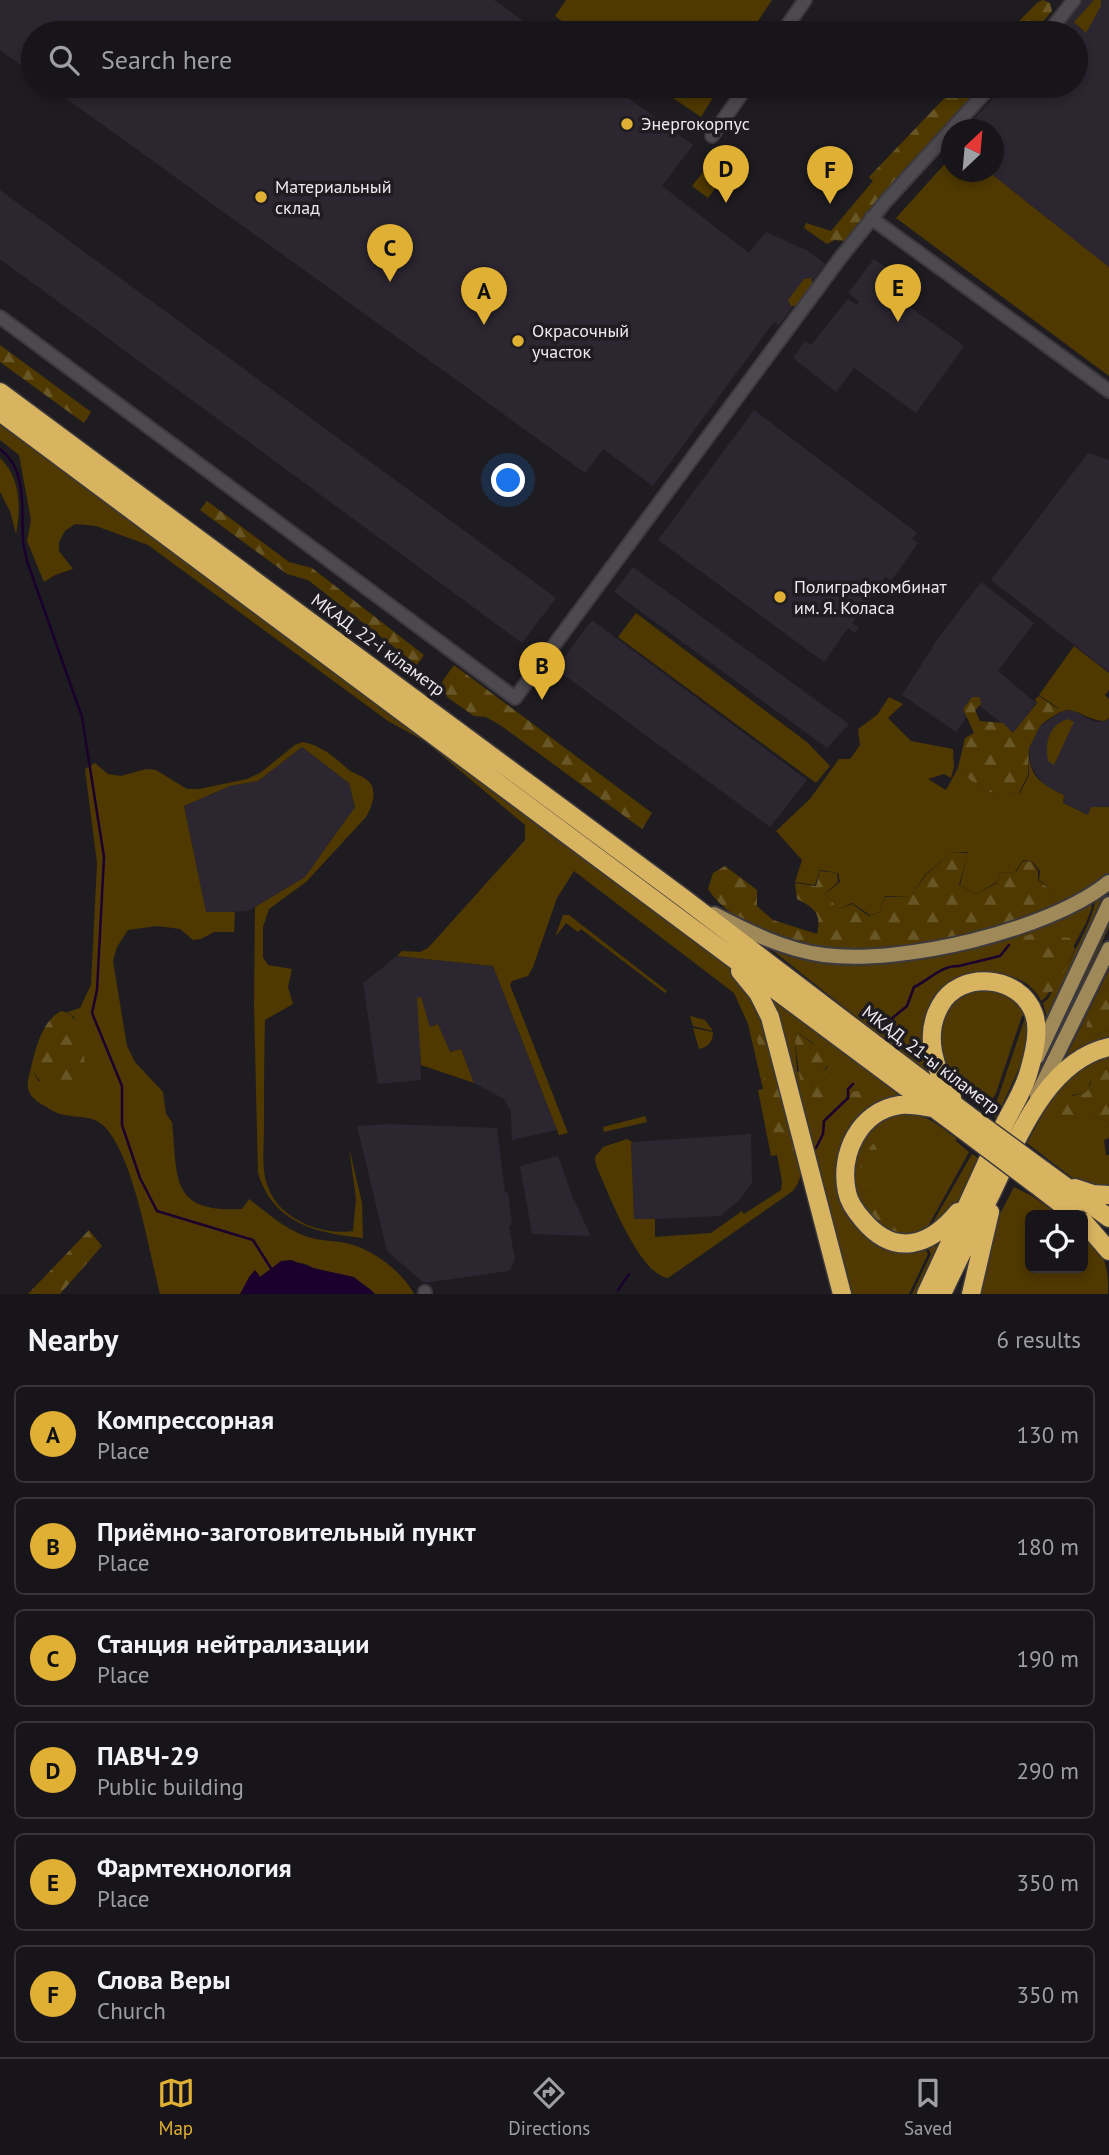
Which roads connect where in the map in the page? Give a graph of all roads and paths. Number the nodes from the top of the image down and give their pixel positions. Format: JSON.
{"nodes":[{"id":1,"x":805,"y":0,"type":"edge"},
{"id":2,"x":1074,"y":0,"type":"edge"},
{"id":3,"x":790,"y":21,"type":"edge"},
{"id":4,"x":1055,"y":21,"type":"edge"},
{"id":5,"x":739,"y":98,"type":"edge"},
{"id":6,"x":980,"y":98,"type":"edge"},
{"id":7,"x":991,"y":98,"type":"edge"},
{"id":8,"x":971,"y":119,"type":"edge"},
{"id":9,"x":712,"y":136,"type":"dead end"},
{"id":10,"x":941,"y":151,"type":"edge"},
{"id":11,"x":886,"y":201,"type":"junction"},
{"id":12,"x":871,"y":218,"type":"junction"},
{"id":13,"x":0,"y":317,"type":"edge"},
{"id":14,"x":1109,"y":391,"type":"edge"},
{"id":15,"x":0,"y":392,"type":"edge"},
{"id":16,"x":0,"y":412,"type":"edge"},
{"id":17,"x":1109,"y":882,"type":"edge"},
{"id":18,"x":682,"y":897,"type":"junction"},
{"id":19,"x":1109,"y":904,"type":"edge"},
{"id":20,"x":719,"y":940,"type":"junction"},
{"id":21,"x":1109,"y":949,"type":"edge"},
{"id":22,"x":1109,"y":1047,"type":"edge"},
{"id":23,"x":1029,"y":1074,"type":"junction"},
{"id":24,"x":936,"y":1109,"type":"junction"},
{"id":25,"x":963,"y":1117,"type":"junction"},
{"id":26,"x":1023,"y":1127,"type":"junction"},
{"id":27,"x":1000,"y":1174,"type":"junction"},
{"id":28,"x":1039,"y":1177,"type":"junction"},
{"id":29,"x":1062,"y":1184,"type":"junction"},
{"id":30,"x":975,"y":1190,"type":"junction"},
{"id":31,"x":1109,"y":1195,"type":"edge"},
{"id":32,"x":1072,"y":1210,"type":"edge"},
{"id":33,"x":1109,"y":1218,"type":"edge"},
{"id":34,"x":1088,"y":1224,"type":"edge"},
{"id":35,"x":1088,"y":1227,"type":"edge"},
{"id":36,"x":1109,"y":1240,"type":"edge"},
{"id":37,"x":1109,"y":1251,"type":"edge"},
{"id":38,"x":842,"y":1294,"type":"edge"},
{"id":39,"x":926,"y":1294,"type":"edge"},
{"id":40,"x":942,"y":1294,"type":"edge"},
{"id":41,"x":971,"y":1294,"type":"edge"}],
"edges":[{"from":1,"to":3,"type":"street"},
{"from":2,"to":4,"type":"street"},
{"from":5,"to":9,"type":"street"},
{"from":6,"to":11,"type":"street"},
{"from":7,"to":8,"type":"street"},
{"from":10,"to":11,"type":"street"},
{"from":11,"to":12,"type":"street"},
{"from":12,"to":13,"type":"street"},
{"from":12,"to":14,"type":"street"},
{"from":15,"to":18,"type":"highway","name":"МКАД, 22-і кіламетр"},
{"from":16,"to":20,"type":"highway"},
{"from":17,"to":18,"type":"main road"},
{"from":18,"to":20,"type":"highway","name":"МКАД, 22-і кіламетр"},
{"from":19,"to":23,"type":"main road"},
{"from":20,"to":24,"type":"highway","name":"МКАД, 21-ы кіламетр"},
{"from":20,"to":25,"type":"highway","name":"МКАД, 21-ы кіламетр"},
{"from":20,"to":38,"type":"highway"},
{"from":21,"to":26,"type":"main road"},
{"from":22,"to":26,"type":"highway"},
{"from":23,"to":25,"type":"highway"},
{"from":23,"to":30,"type":"highway"},
{"from":24,"to":25,"type":"highway","name":"МКАД, 21-ы кіламетр"},
{"from":24,"to":30,"type":"highway"},
{"from":25,"to":28,"type":"highway","name":"МКАД, 21-ы кіламетр","bridge":true},
{"from":26,"to":27,"type":"highway"},
{"from":27,"to":40,"type":"highway"},
{"from":27,"to":41,"type":"highway"},
{"from":28,"to":29,"type":"highway","name":"МКАД, 21-ы кіламетр"},
{"from":28,"to":32,"type":"highway","name":"МКАД, 21-ы кіламетр"},
{"from":29,"to":31,"type":"highway"},
{"from":29,"to":33,"type":"highway","name":"МКАД, 21-ы кіламетр"},
{"from":30,"to":39,"type":"highway"},
{"from":34,"to":36,"type":"highway","name":"МКАД, 21-ы кіламетр"},
{"from":35,"to":37,"type":"highway"}]}
